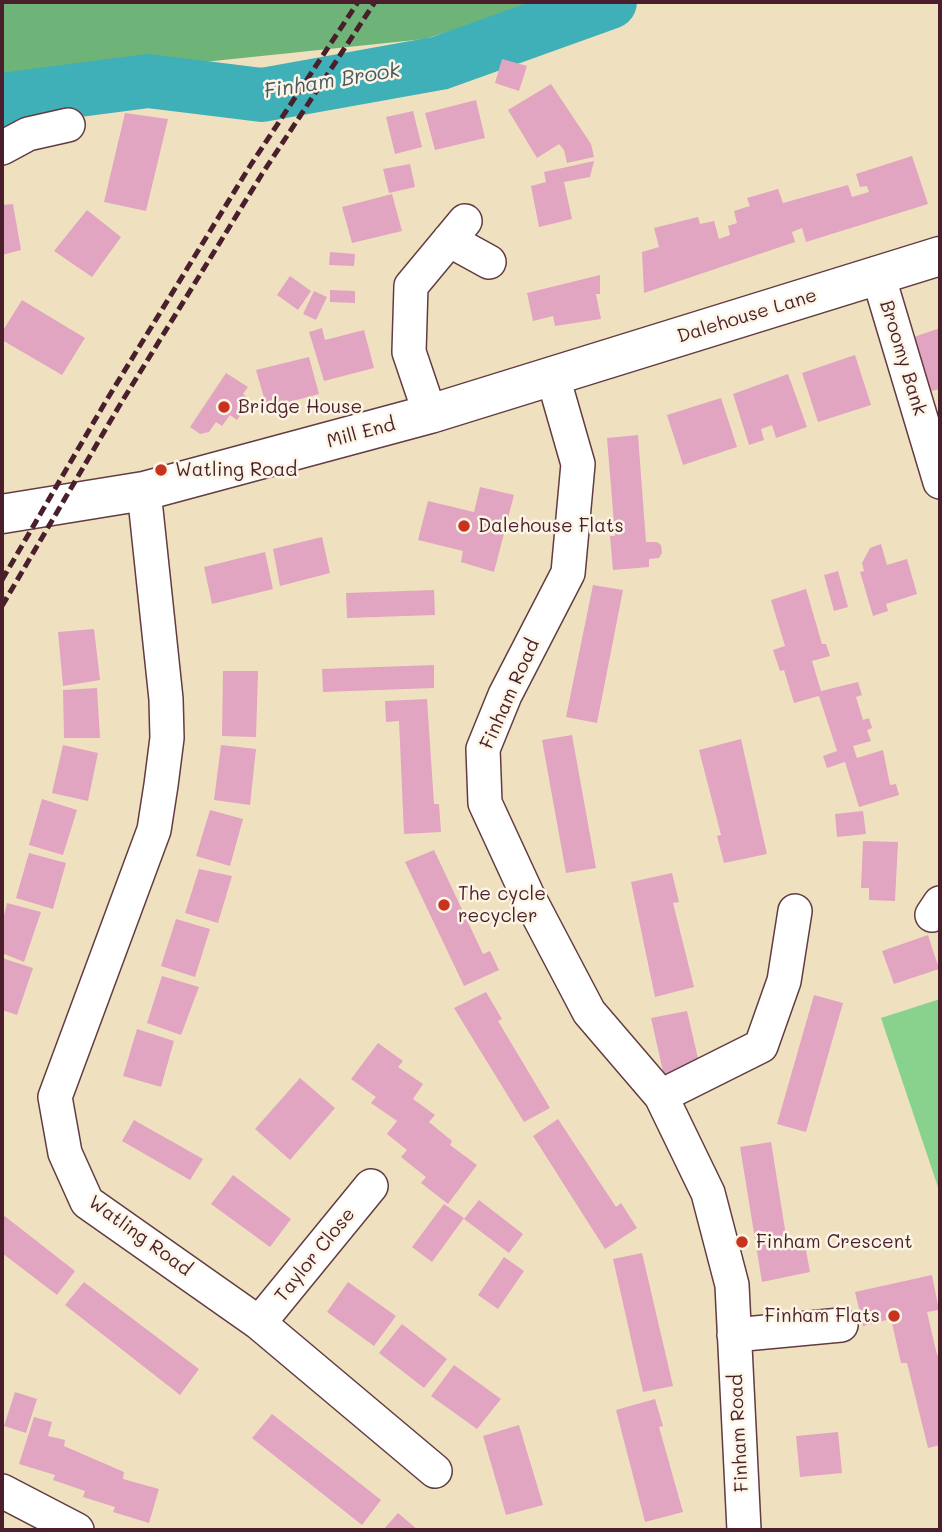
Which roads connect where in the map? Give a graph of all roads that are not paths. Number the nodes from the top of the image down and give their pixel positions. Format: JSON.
{"nodes":[{"id":1,"x":68,"y":125,"type":"dead end"},
{"id":2,"x":2,"y":148,"type":"edge"},
{"id":3,"x":940,"y":257,"type":"edge"},
{"id":4,"x":489,"y":262,"type":"dead end"},
{"id":5,"x":878,"y":275,"type":"junction"},
{"id":6,"x":553,"y":377,"type":"junction"},
{"id":7,"x":430,"y":414,"type":"junction"},
{"id":8,"x":940,"y":482,"type":"edge"},
{"id":9,"x":144,"y":491,"type":"junction"},
{"id":10,"x":2,"y":514,"type":"edge"},
{"id":11,"x":795,"y":911,"type":"dead end"},
{"id":12,"x":661,"y":1096,"type":"junction"},
{"id":13,"x":371,"y":1186,"type":"dead end"},
{"id":14,"x":259,"y":1323,"type":"junction"},
{"id":15,"x":841,"y":1325,"type":"dead end"},
{"id":16,"x":734,"y":1335,"type":"junction"},
{"id":17,"x":435,"y":1471,"type":"dead end"},
{"id":18,"x":2,"y":1491,"type":"edge"},
{"id":19,"x":77,"y":1530,"type":"edge"},
{"id":20,"x":744,"y":1530,"type":"edge"}],
"edges":[{"from":1,"to":2,"type":"street"},
{"from":3,"to":5,"type":"street","name":"Dalehouse Lane"},
{"from":4,"to":7,"type":"street"},
{"from":5,"to":6,"type":"street","name":"Dalehouse Lane"},
{"from":5,"to":8,"type":"street","name":"Broomy Bank"},
{"from":6,"to":7,"type":"street","name":"Mill End"},
{"from":6,"to":12,"type":"street","name":"Finham Road"},
{"from":7,"to":9,"type":"street","name":"Mill End"},
{"from":9,"to":10,"type":"street","name":"Mill End"},
{"from":9,"to":14,"type":"street","name":"Watling Road"},
{"from":11,"to":12,"type":"street"},
{"from":12,"to":16,"type":"street","name":"Finham Road"},
{"from":13,"to":14,"type":"street","name":"Taylor Close"},
{"from":14,"to":17,"type":"street","name":"Watling Road"},
{"from":15,"to":16,"type":"street"},
{"from":16,"to":20,"type":"street","name":"Finham Road"},
{"from":18,"to":19,"type":"street"}]}
